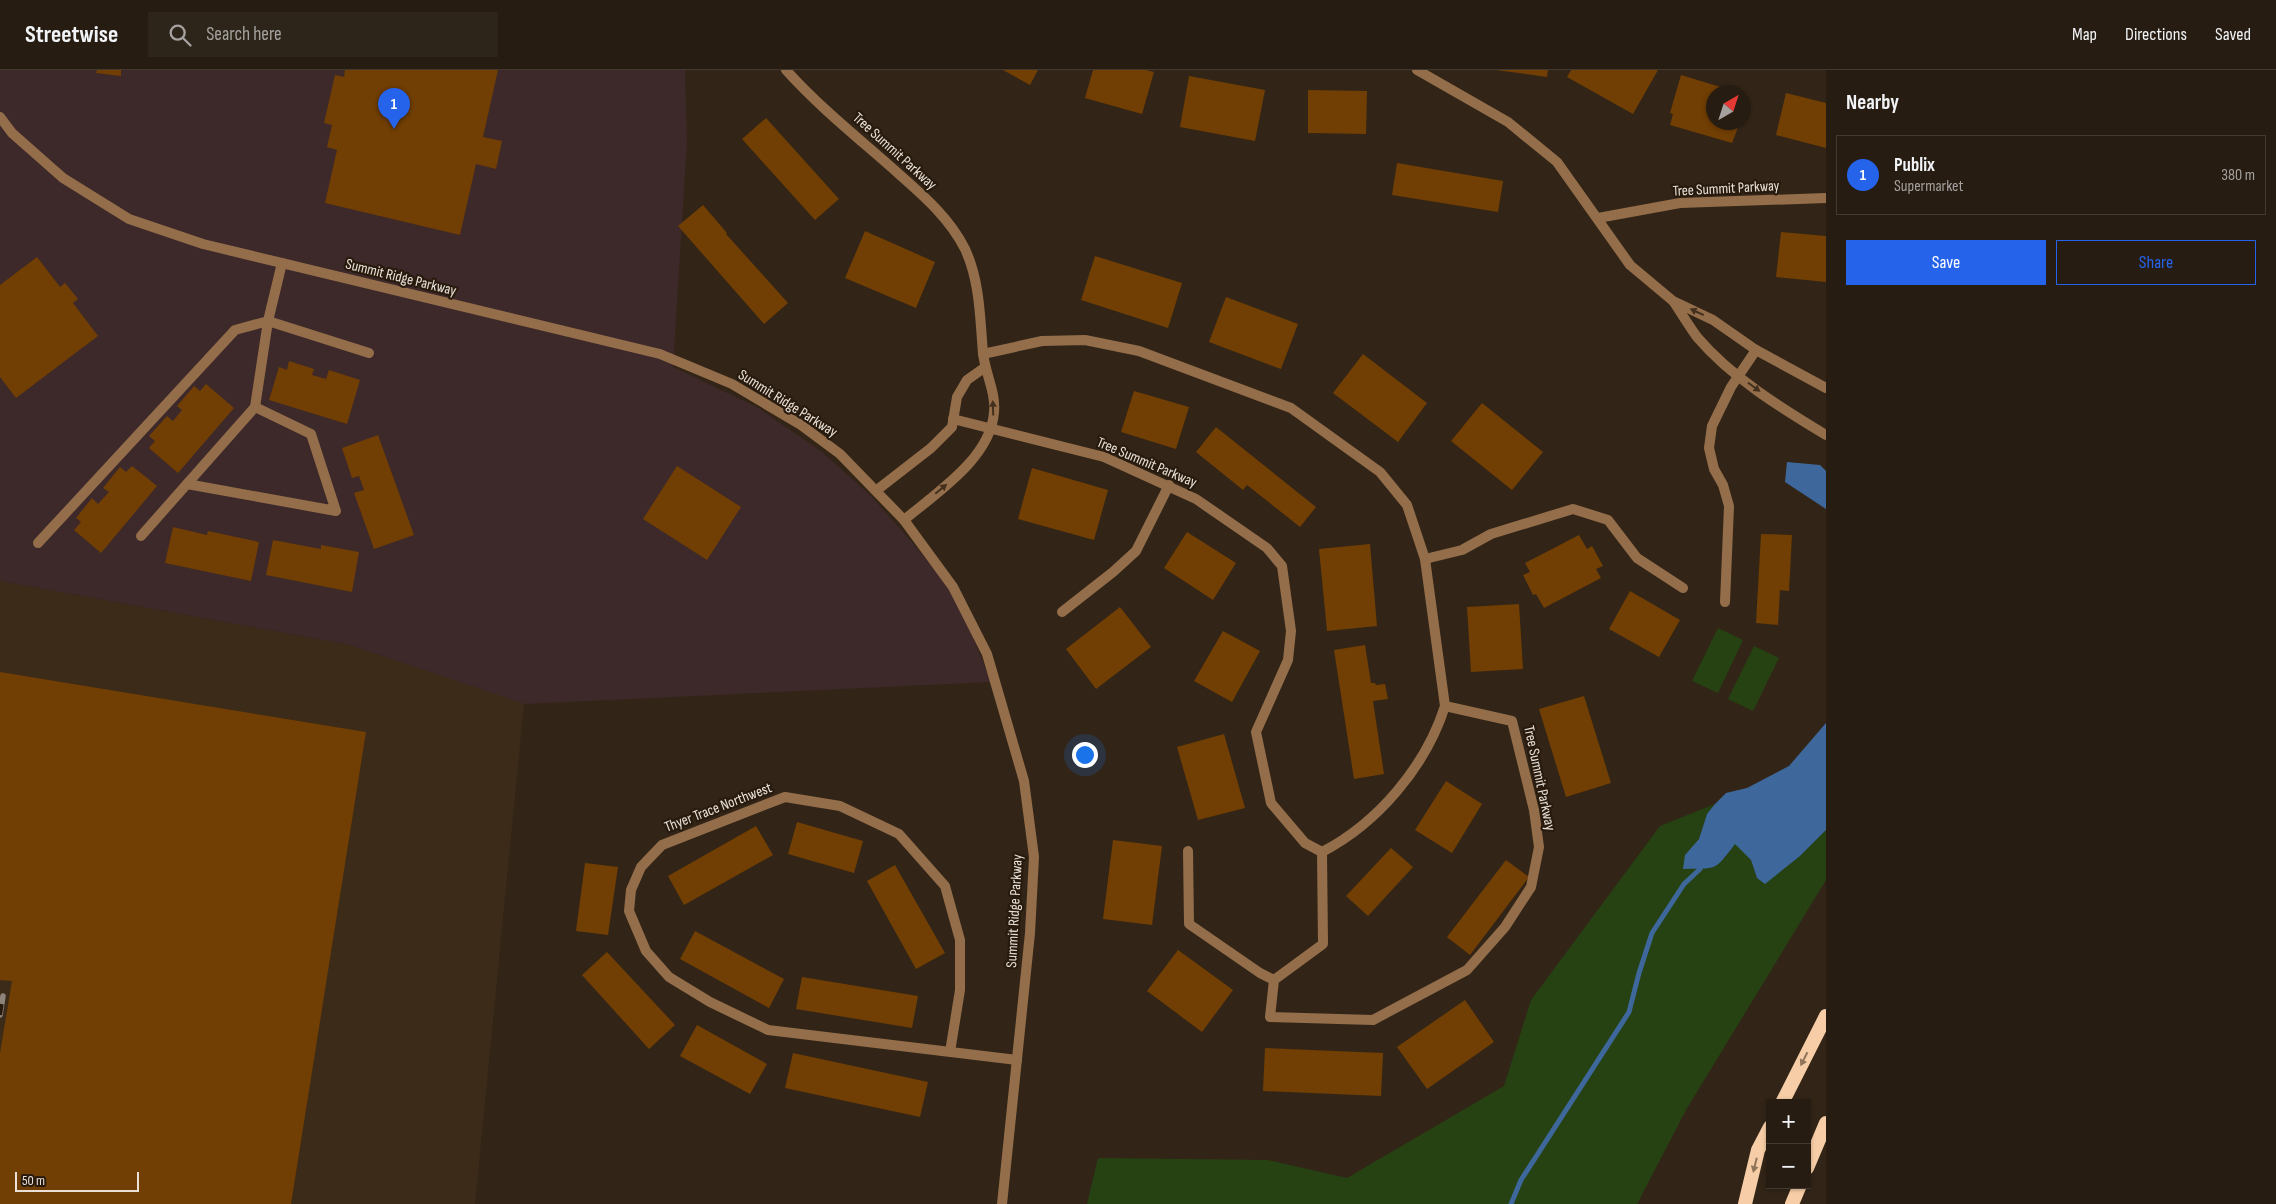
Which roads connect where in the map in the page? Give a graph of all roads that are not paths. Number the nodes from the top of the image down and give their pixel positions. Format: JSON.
{"nodes":[{"id":1,"x":786,"y":70,"type":"edge"},
{"id":2,"x":1417,"y":70,"type":"edge"},
{"id":3,"x":0,"y":117,"type":"edge"},
{"id":4,"x":1826,"y":198,"type":"edge"},
{"id":5,"x":1598,"y":218,"type":"junction"},
{"id":6,"x":282,"y":263,"type":"junction"},
{"id":7,"x":1673,"y":301,"type":"junction"},
{"id":8,"x":268,"y":321,"type":"junction"},
{"id":9,"x":1756,"y":350,"type":"junction"},
{"id":10,"x":369,"y":353,"type":"dead end"},
{"id":11,"x":983,"y":354,"type":"junction"},
{"id":12,"x":984,"y":368,"type":"junction"},
{"id":13,"x":1739,"y":376,"type":"junction"},
{"id":14,"x":1826,"y":388,"type":"edge"},
{"id":15,"x":254,"y":407,"type":"junction"},
{"id":16,"x":953,"y":419,"type":"junction"},
{"id":17,"x":990,"y":430,"type":"junction"},
{"id":18,"x":1826,"y":435,"type":"edge"},
{"id":19,"x":187,"y":484,"type":"junction"},
{"id":20,"x":1169,"y":485,"type":"junction"},
{"id":21,"x":877,"y":490,"type":"junction"},
{"id":22,"x":904,"y":520,"type":"junction"},
{"id":23,"x":141,"y":536,"type":"dead end"},
{"id":24,"x":38,"y":543,"type":"dead end"},
{"id":25,"x":1425,"y":559,"type":"junction"},
{"id":26,"x":1683,"y":588,"type":"dead end"},
{"id":27,"x":1725,"y":602,"type":"dead end"},
{"id":28,"x":1062,"y":612,"type":"dead end"},
{"id":29,"x":1445,"y":706,"type":"junction"},
{"id":30,"x":1188,"y":851,"type":"dead end"},
{"id":31,"x":1322,"y":852,"type":"junction"},
{"id":32,"x":1274,"y":980,"type":"junction"},
{"id":33,"x":1826,"y":1016,"type":"edge"},
{"id":34,"x":950,"y":1052,"type":"junction"},
{"id":35,"x":1017,"y":1060,"type":"junction"},
{"id":36,"x":1784,"y":1099,"type":"edge"},
{"id":37,"x":1826,"y":1123,"type":"edge"},
{"id":38,"x":1766,"y":1135,"type":"edge"},
{"id":39,"x":1811,"y":1159,"type":"edge"},
{"id":40,"x":1798,"y":1189,"type":"edge"},
{"id":41,"x":1002,"y":1204,"type":"edge"},
{"id":42,"x":1745,"y":1204,"type":"edge"},
{"id":43,"x":1792,"y":1204,"type":"edge"}],
"edges":[{"from":1,"to":11,"type":"street","name":"Tree Summit Parkway"},
{"from":2,"to":5,"type":"street"},
{"from":3,"to":6,"type":"street","name":"Summit Ridge Parkway"},
{"from":4,"to":5,"type":"street","name":"Tree Summit Parkway"},
{"from":5,"to":7,"type":"street"},
{"from":6,"to":8,"type":"street"},
{"from":6,"to":21,"type":"street","name":"Summit Ridge Parkway"},
{"from":9,"to":7,"type":"street","one_way":true},
{"from":7,"to":13,"type":"street"},
{"from":8,"to":10,"type":"street"},
{"from":8,"to":15,"type":"street"},
{"from":8,"to":24,"type":"street"},
{"from":9,"to":13,"type":"street"},
{"from":9,"to":14,"type":"street"},
{"from":11,"to":12,"type":"street","name":"Tree Summit Parkway"},
{"from":11,"to":25,"type":"street"},
{"from":12,"to":16,"type":"street"},
{"from":17,"to":12,"type":"street","name":"Tree Summit Parkway","one_way":true},
{"from":13,"to":18,"type":"street","one_way":true},
{"from":13,"to":27,"type":"street"},
{"from":15,"to":19,"type":"street"},
{"from":15,"to":19,"type":"street"},
{"from":16,"to":17,"type":"street","name":"Tree Summit Parkway"},
{"from":16,"to":21,"type":"street"},
{"from":17,"to":20,"type":"street","name":"Tree Summit Parkway"},
{"from":22,"to":17,"type":"street","name":"Tree Summit Parkway","one_way":true},
{"from":19,"to":23,"type":"street"},
{"from":20,"to":28,"type":"street"},
{"from":20,"to":31,"type":"street","name":"Tree Summit Parkway"},
{"from":21,"to":22,"type":"street","name":"Summit Ridge Parkway"},
{"from":22,"to":35,"type":"street","name":"Summit Ridge Parkway"},
{"from":25,"to":26,"type":"street"},
{"from":25,"to":29,"type":"street"},
{"from":29,"to":31,"type":"street"},
{"from":29,"to":32,"type":"street","name":"Tree Summit Parkway"},
{"from":30,"to":32,"type":"street"},
{"from":31,"to":32,"type":"street"},
{"from":33,"to":36,"type":"highway","one_way":true},
{"from":34,"to":34,"type":"street","name":"Thyer Trace Northwest"},
{"from":34,"to":35,"type":"street","name":"Thyer Trace Northwest"},
{"from":35,"to":41,"type":"street","name":"Summit Ridge Parkway"},
{"from":37,"to":39,"type":"highway"},
{"from":38,"to":42,"type":"highway","one_way":true},
{"from":40,"to":43,"type":"highway"}]}
